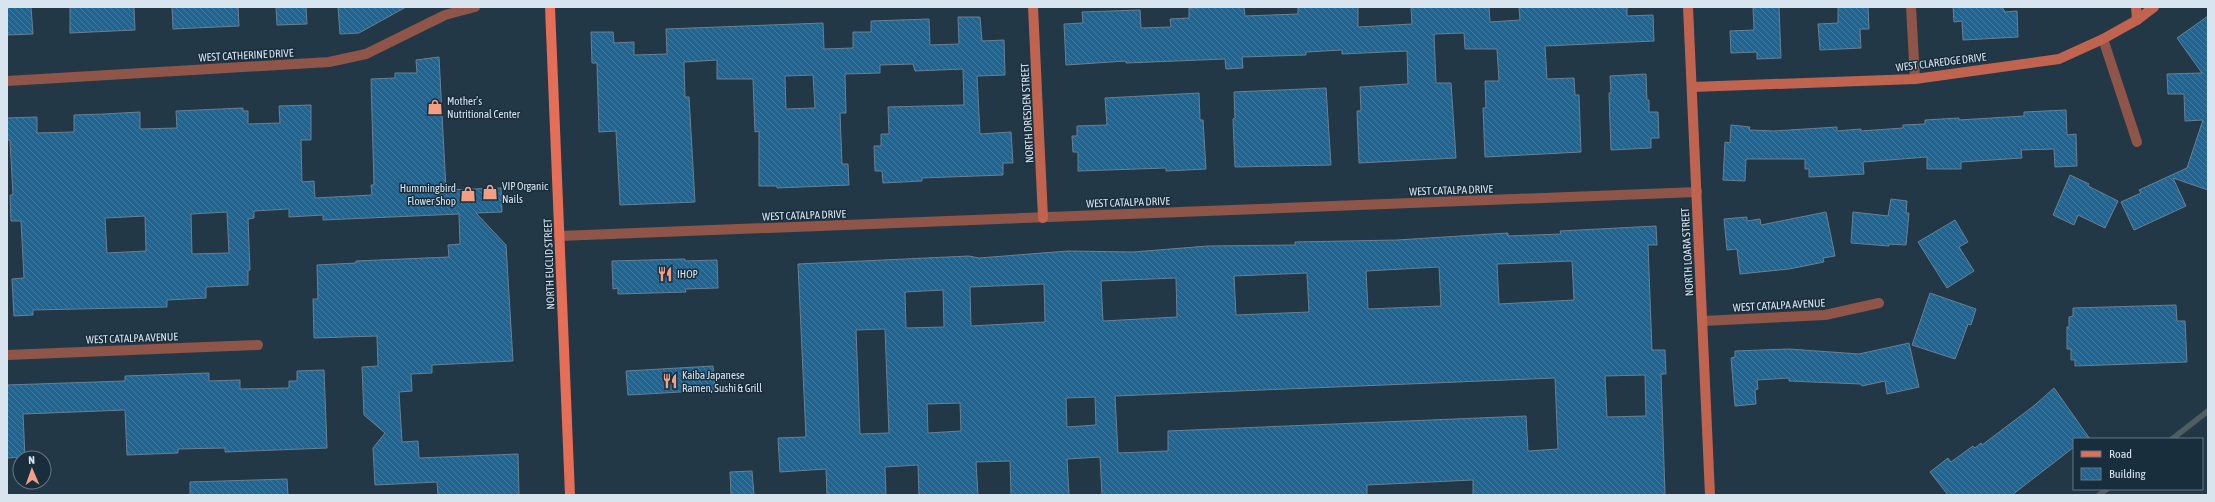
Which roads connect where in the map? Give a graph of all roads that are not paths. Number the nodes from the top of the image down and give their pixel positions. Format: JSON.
{"nodes":[{"id":1,"x":475,"y":7,"type":"edge"},
{"id":2,"x":550,"y":7,"type":"edge"},
{"id":3,"x":1033,"y":7,"type":"edge"},
{"id":4,"x":1688,"y":7,"type":"edge"},
{"id":5,"x":1912,"y":7,"type":"edge"},
{"id":6,"x":2136,"y":7,"type":"edge"},
{"id":7,"x":2154,"y":7,"type":"edge"},
{"id":8,"x":2137,"y":20,"type":"junction"},
{"id":9,"x":2103,"y":39,"type":"junction"},
{"id":10,"x":1915,"y":79,"type":"junction"},
{"id":11,"x":7,"y":81,"type":"edge"},
{"id":12,"x":1692,"y":87,"type":"junction"},
{"id":13,"x":2138,"y":142,"type":"dead end"},
{"id":14,"x":1697,"y":192,"type":"junction"},
{"id":15,"x":1043,"y":218,"type":"junction"},
{"id":16,"x":559,"y":236,"type":"junction"},
{"id":17,"x":1879,"y":303,"type":"dead end"},
{"id":18,"x":1703,"y":321,"type":"junction"},
{"id":19,"x":258,"y":345,"type":"dead end"},
{"id":20,"x":7,"y":355,"type":"edge"},
{"id":21,"x":570,"y":495,"type":"edge"},
{"id":22,"x":1710,"y":495,"type":"edge"}],
"edges":[{"from":1,"to":11,"type":"street","name":"WEST CATHERINE DRIVE"},
{"from":2,"to":16,"type":"main road","name":"NORTH EUCLID STREET"},
{"from":3,"to":15,"type":"street","name":"NORTH DRESDEN STREET"},
{"from":4,"to":12,"type":"street","name":"NORTH LOARA STREET"},
{"from":5,"to":10,"type":"street"},
{"from":6,"to":8,"type":"street"},
{"from":7,"to":8,"type":"street","name":"WEST CLAREDGE DRIVE"},
{"from":8,"to":9,"type":"street","name":"WEST CLAREDGE DRIVE"},
{"from":9,"to":10,"type":"street","name":"WEST CLAREDGE DRIVE"},
{"from":9,"to":13,"type":"street"},
{"from":10,"to":12,"type":"street","name":"WEST CLAREDGE DRIVE"},
{"from":12,"to":14,"type":"street","name":"NORTH LOARA STREET"},
{"from":14,"to":15,"type":"street","name":"WEST CATALPA DRIVE"},
{"from":14,"to":18,"type":"street","name":"NORTH LOARA STREET"},
{"from":15,"to":16,"type":"street","name":"WEST CATALPA DRIVE"},
{"from":16,"to":21,"type":"main road","name":"NORTH EUCLID STREET"},
{"from":17,"to":18,"type":"street","name":"WEST CATALPA AVENUE"},
{"from":18,"to":22,"type":"street","name":"NORTH LOARA STREET"},
{"from":19,"to":20,"type":"street","name":"WEST CATALPA AVENUE"}]}
